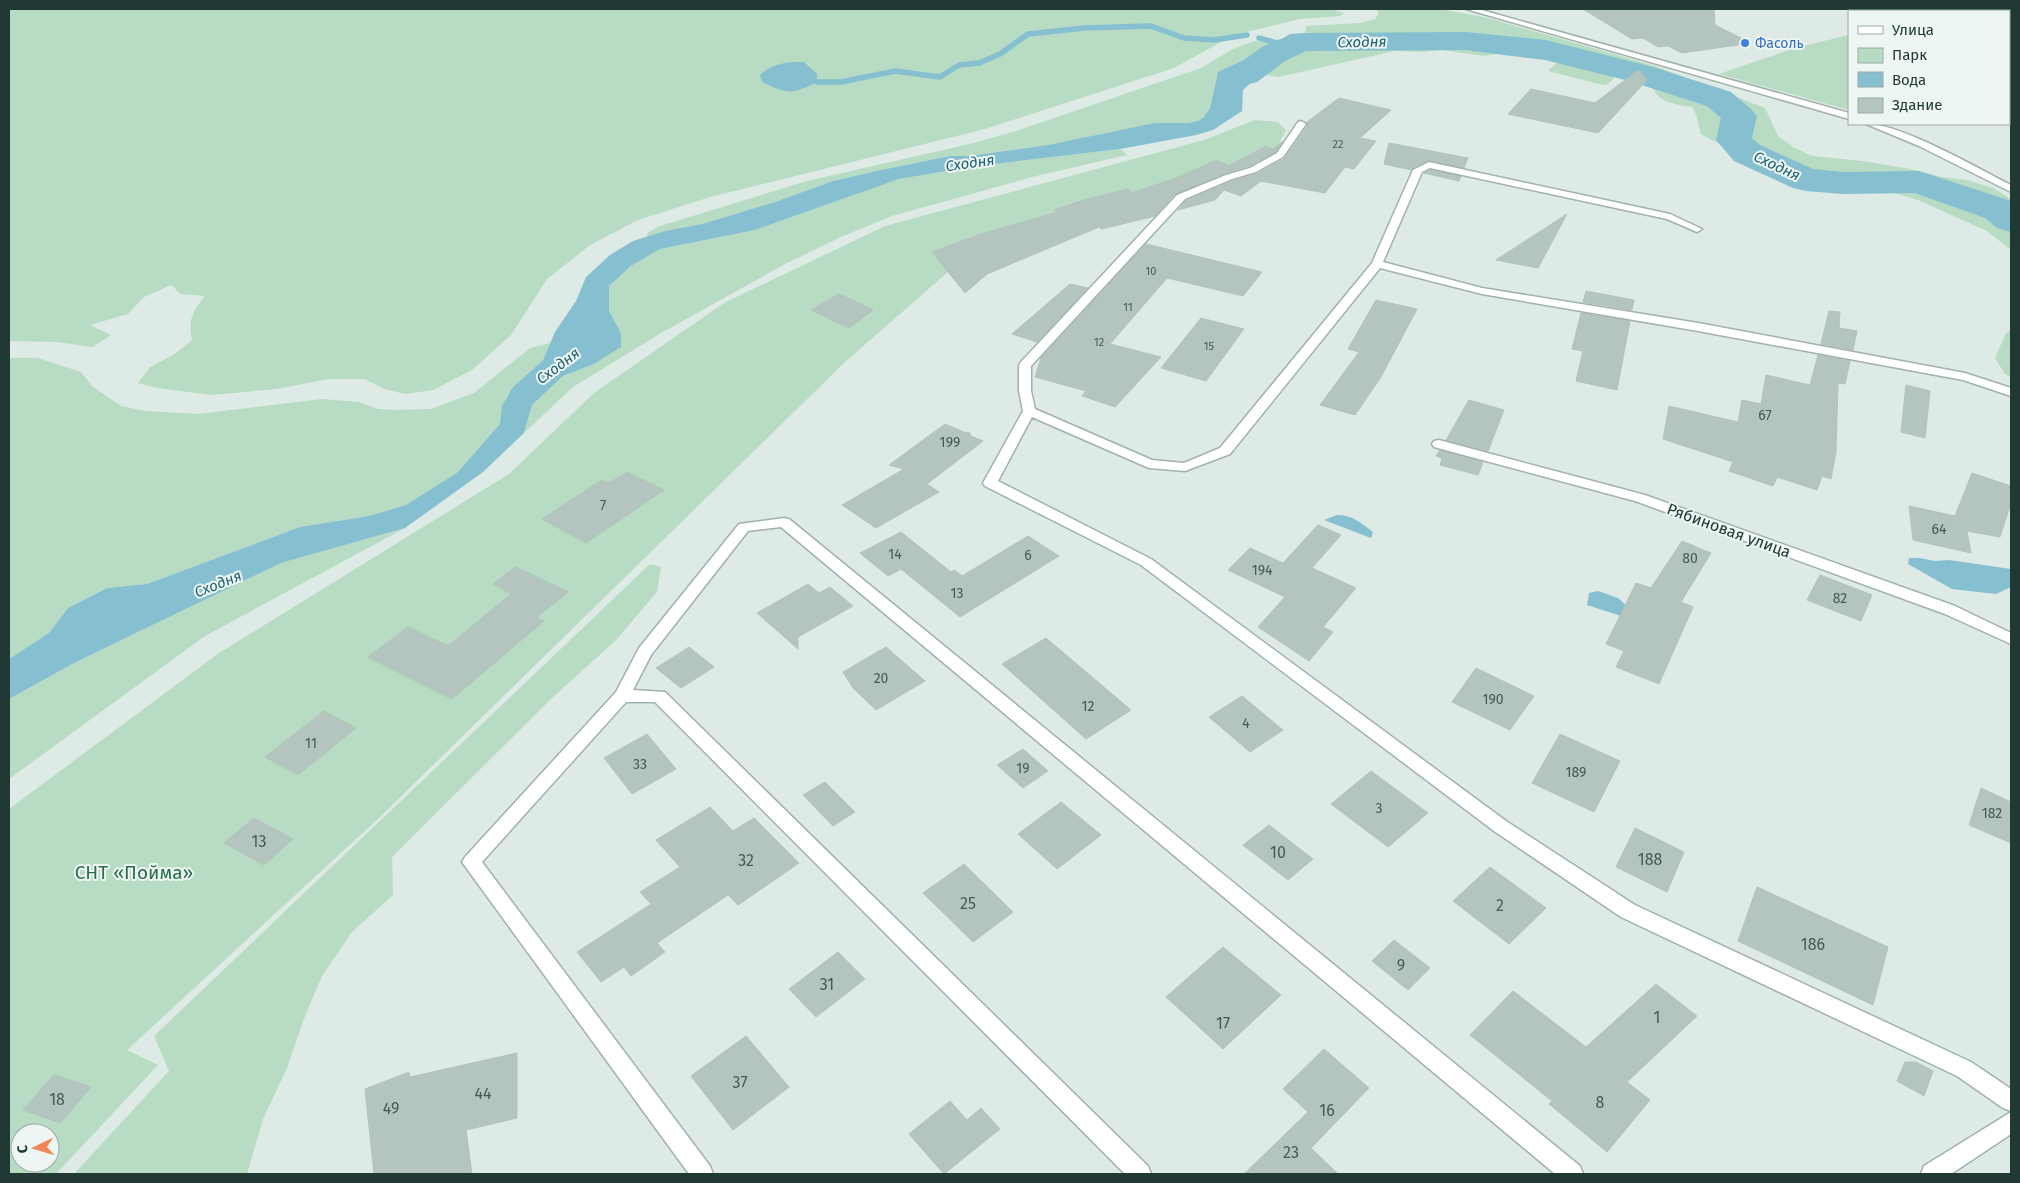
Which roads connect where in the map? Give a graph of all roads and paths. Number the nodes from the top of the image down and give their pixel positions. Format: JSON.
{"nodes":[{"id":1,"x":1470,"y":9,"type":"edge"},
{"id":2,"x":1848,"y":116,"type":"edge"},
{"id":3,"x":1300,"y":124,"type":"dead end"},
{"id":4,"x":1874,"y":125,"type":"edge"},
{"id":5,"x":2011,"y":189,"type":"edge"},
{"id":6,"x":1697,"y":230,"type":"dead end"},
{"id":7,"x":1377,"y":264,"type":"junction"},
{"id":8,"x":2011,"y":392,"type":"edge"},
{"id":9,"x":1029,"y":411,"type":"junction"},
{"id":10,"x":1439,"y":444,"type":"dead end"},
{"id":11,"x":2011,"y":639,"type":"edge"},
{"id":12,"x":622,"y":696,"type":"junction"},
{"id":13,"x":2011,"y":1101,"type":"edge"},
{"id":14,"x":2011,"y":1122,"type":"edge"},
{"id":15,"x":702,"y":1174,"type":"edge"},
{"id":16,"x":1140,"y":1174,"type":"edge"},
{"id":17,"x":1572,"y":1174,"type":"edge"},
{"id":18,"x":1932,"y":1174,"type":"edge"}],
"edges":[{"from":1,"to":2,"type":"street"},
{"from":3,"to":9,"type":"street"},
{"from":4,"to":5,"type":"street"},
{"from":6,"to":7,"type":"street"},
{"from":7,"to":8,"type":"street"},
{"from":7,"to":9,"type":"street"},
{"from":9,"to":13,"type":"street"},
{"from":10,"to":11,"type":"street","name":"Рябиновая улица"},
{"from":12,"to":15,"type":"street"},
{"from":12,"to":16,"type":"street"},
{"from":12,"to":17,"type":"street"},
{"from":14,"to":18,"type":"street"}]}
